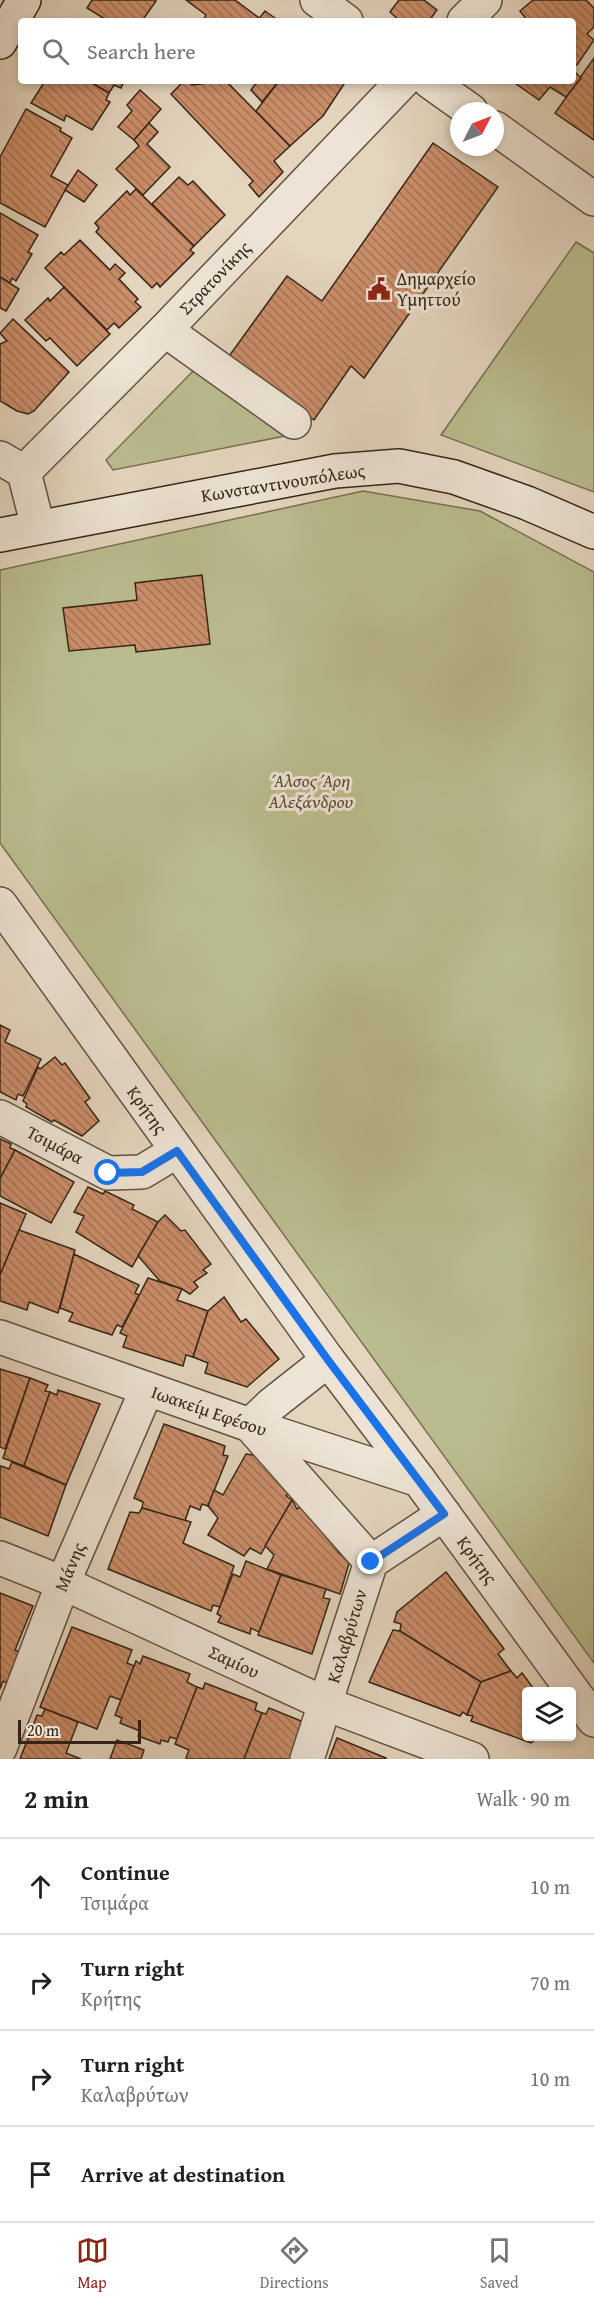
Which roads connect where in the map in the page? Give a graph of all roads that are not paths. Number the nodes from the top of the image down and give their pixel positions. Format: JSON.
{"nodes":[{"id":1,"x":24,"y":0,"type":"edge"},
{"id":2,"x":317,"y":0,"type":"edge"},
{"id":3,"x":485,"y":0,"type":"edge"},
{"id":4,"x":342,"y":18,"type":"edge"},
{"id":5,"x":467,"y":18,"type":"edge"},
{"id":6,"x":0,"y":42,"type":"edge"},
{"id":7,"x":400,"y":84,"type":"edge"},
{"id":8,"x":433,"y":84,"type":"edge"},
{"id":9,"x":458,"y":102,"type":"edge"},
{"id":10,"x":504,"y":134,"type":"edge"},
{"id":11,"x":594,"y":199,"type":"edge"},
{"id":12,"x":165,"y":330,"type":"junction"},
{"id":13,"x":294,"y":422,"type":"dead end"},
{"id":14,"x":12,"y":465,"type":"edge"},
{"id":15,"x":38,"y":527,"type":"junction"},
{"id":16,"x":594,"y":532,"type":"edge"},
{"id":17,"x":0,"y":535,"type":"edge"},
{"id":18,"x":0,"y":904,"type":"edge"},
{"id":19,"x":0,"y":1116,"type":"edge"},
{"id":20,"x":177,"y":1151,"type":"junction"},
{"id":21,"x":0,"y":1337,"type":"edge"},
{"id":22,"x":328,"y":1360,"type":"junction"},
{"id":23,"x":147,"y":1389,"type":"junction"},
{"id":24,"x":250,"y":1425,"type":"junction"},
{"id":25,"x":419,"y":1480,"type":"junction"},
{"id":26,"x":444,"y":1514,"type":"junction"},
{"id":27,"x":0,"y":1558,"type":"edge"},
{"id":28,"x":371,"y":1562,"type":"junction"},
{"id":29,"x":63,"y":1583,"type":"junction"},
{"id":30,"x":326,"y":1704,"type":"junction"},
{"id":31,"x":594,"y":1720,"type":"edge"},
{"id":32,"x":0,"y":1748,"type":"edge"},
{"id":33,"x":307,"y":1759,"type":"edge"},
{"id":34,"x":472,"y":1759,"type":"edge"}],
"edges":[{"from":1,"to":6,"type":"street"},
{"from":2,"to":4,"type":"street"},
{"from":3,"to":5,"type":"street"},
{"from":7,"to":12,"type":"street","name":"Στρατονίκης"},
{"from":8,"to":9,"type":"street"},
{"from":10,"to":11,"type":"street"},
{"from":12,"to":13,"type":"street"},
{"from":12,"to":14,"type":"street","name":"Στρατονίκης"},
{"from":14,"to":15,"type":"street"},
{"from":15,"to":16,"type":"street","name":"Κωνσταντινουπόλεως"},
{"from":15,"to":17,"type":"street","name":"Κωνσταντινουπόλεως"},
{"from":18,"to":20,"type":"street","name":"Κρήτης"},
{"from":19,"to":20,"type":"street","name":"Τσιμάρα"},
{"from":20,"to":22,"type":"street","name":"Κρήτης"},
{"from":21,"to":23,"type":"street","name":"Ιωακείμ Εφέσου"},
{"from":22,"to":24,"type":"street"},
{"from":22,"to":25,"type":"street","name":"Κρήτης"},
{"from":23,"to":24,"type":"street","name":"Ιωακείμ Εφέσου"},
{"from":23,"to":29,"type":"street","name":"Μάνης"},
{"from":24,"to":25,"type":"street","name":"Ιωακείμ Εφέσου"},
{"from":24,"to":28,"type":"street"},
{"from":25,"to":26,"type":"street","name":"Κρήτης"},
{"from":26,"to":28,"type":"street"},
{"from":26,"to":31,"type":"street","name":"Κρήτης"},
{"from":27,"to":29,"type":"street","name":"Σαμίου"},
{"from":28,"to":30,"type":"street","name":"Καλαβρύτων"},
{"from":29,"to":30,"type":"street","name":"Σαμίου"},
{"from":29,"to":32,"type":"street","name":"Μάνης"},
{"from":30,"to":33,"type":"street","name":"Καλαβρύτων"},
{"from":30,"to":34,"type":"street","name":"Σαμίου"}]}
